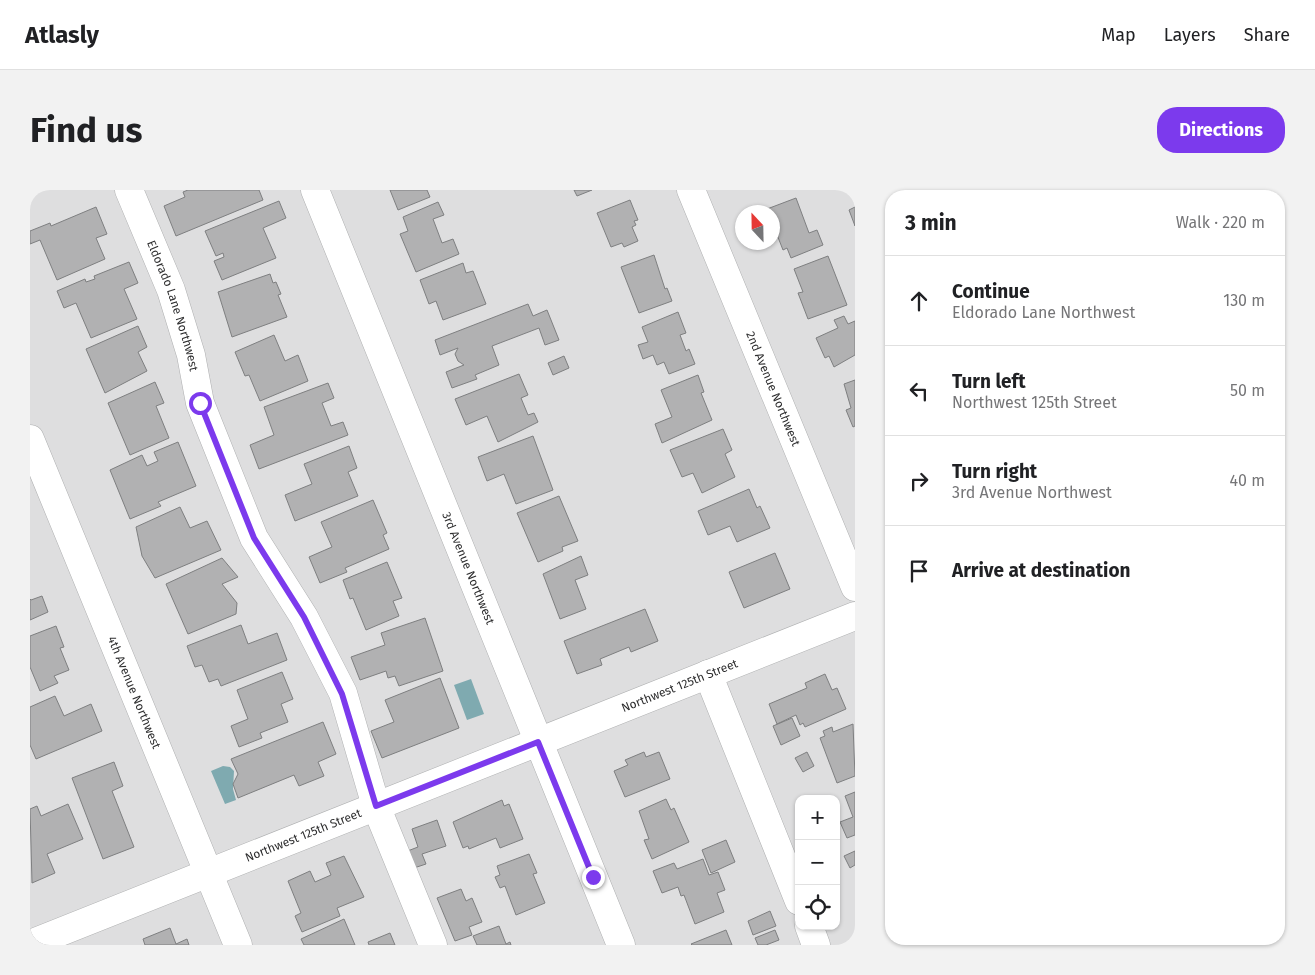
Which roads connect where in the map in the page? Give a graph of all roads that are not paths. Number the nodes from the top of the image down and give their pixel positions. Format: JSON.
{"nodes":[{"id":1,"x":129,"y":190,"type":"edge"},
{"id":2,"x":315,"y":190,"type":"edge"},
{"id":3,"x":691,"y":190,"type":"edge"},
{"id":4,"x":30,"y":439,"type":"edge"},
{"id":5,"x":855,"y":587,"type":"edge"},
{"id":6,"x":855,"y":616,"type":"edge"},
{"id":7,"x":708,"y":674,"type":"junction"},
{"id":8,"x":538,"y":742,"type":"junction"},
{"id":9,"x":376,"y":806,"type":"junction"},
{"id":10,"x":207,"y":872,"type":"junction"},
{"id":11,"x":795,"y":891,"type":"edge"},
{"id":12,"x":810,"y":930,"type":"edge"},
{"id":13,"x":43,"y":942,"type":"edge"},
{"id":14,"x":238,"y":945,"type":"edge"},
{"id":15,"x":432,"y":945,"type":"edge"},
{"id":16,"x":621,"y":945,"type":"edge"},
{"id":17,"x":816,"y":945,"type":"edge"}],
"edges":[{"from":1,"to":9,"type":"street","name":"Eldorado Lane Northwest"},
{"from":2,"to":8,"type":"street","name":"3rd Avenue Northwest"},
{"from":3,"to":5,"type":"street","name":"2nd Avenue Northwest"},
{"from":4,"to":10,"type":"street","name":"4th Avenue Northwest"},
{"from":6,"to":7,"type":"street","name":"Northwest 125th Street"},
{"from":7,"to":8,"type":"street","name":"Northwest 125th Street"},
{"from":7,"to":11,"type":"street"},
{"from":8,"to":9,"type":"street","name":"Northwest 125th Street"},
{"from":8,"to":16,"type":"street","name":"3rd Avenue Northwest"},
{"from":9,"to":10,"type":"street","name":"Northwest 125th Street"},
{"from":9,"to":15,"type":"street","name":"Eldorado Lane Northwest"},
{"from":10,"to":13,"type":"street","name":"Northwest 125th Street"},
{"from":10,"to":14,"type":"street","name":"4th Avenue Northwest"},
{"from":12,"to":17,"type":"street"}]}
